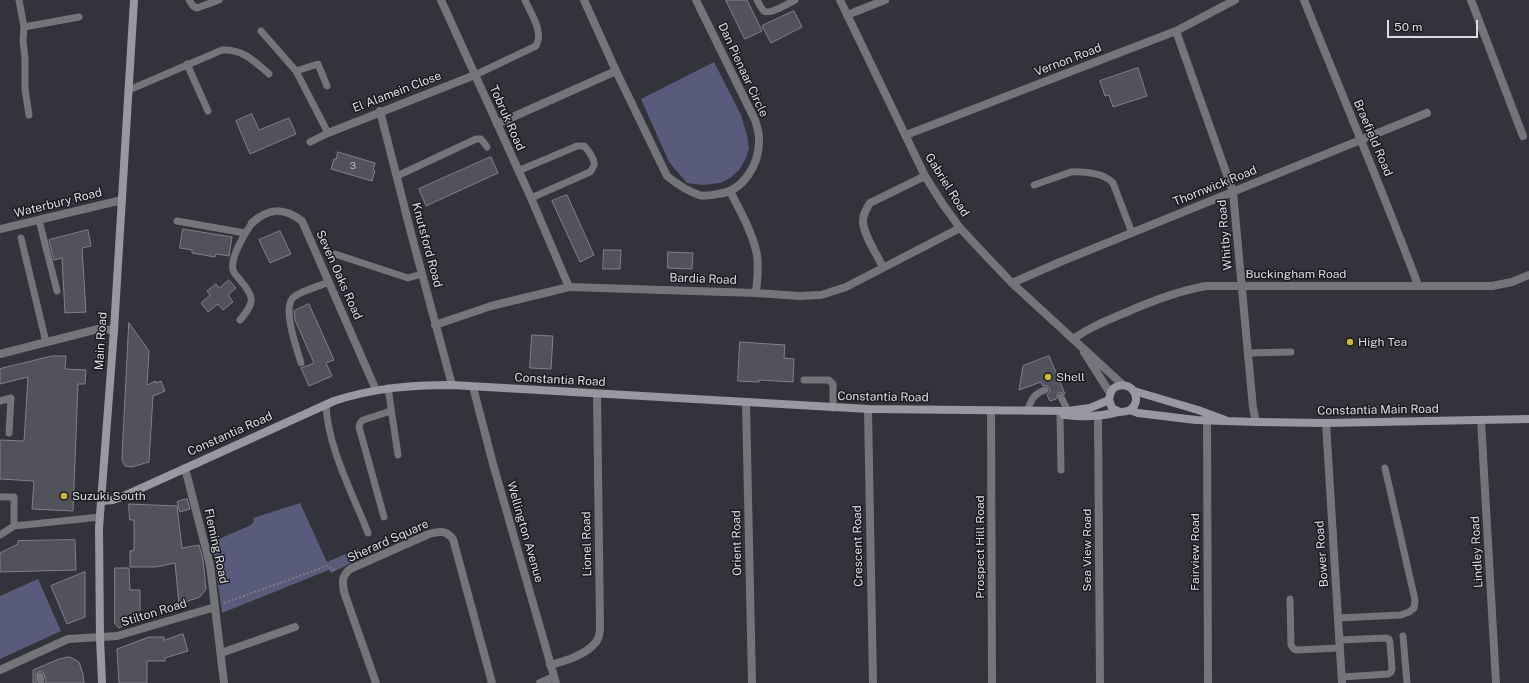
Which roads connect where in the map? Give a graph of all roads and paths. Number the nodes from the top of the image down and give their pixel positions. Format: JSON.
{"nodes":[{"id":1,"x":19,"y":0,"type":"edge"},
{"id":2,"x":134,"y":0,"type":"edge"},
{"id":3,"x":189,"y":0,"type":"edge"},
{"id":4,"x":219,"y":0,"type":"edge"},
{"id":5,"x":441,"y":0,"type":"edge"},
{"id":6,"x":525,"y":0,"type":"edge"},
{"id":7,"x":584,"y":0,"type":"edge"},
{"id":8,"x":696,"y":0,"type":"edge"},
{"id":9,"x":757,"y":0,"type":"edge"},
{"id":10,"x":795,"y":0,"type":"edge"},
{"id":11,"x":840,"y":0,"type":"edge"},
{"id":12,"x":885,"y":0,"type":"edge"},
{"id":13,"x":1235,"y":0,"type":"edge"},
{"id":14,"x":1304,"y":0,"type":"edge"},
{"id":15,"x":1471,"y":0,"type":"edge"},
{"id":16,"x":848,"y":15,"type":"junction"},
{"id":17,"x":79,"y":17,"type":"dead end"},
{"id":18,"x":24,"y":27,"type":"junction"},
{"id":19,"x":261,"y":31,"type":"dead end"},
{"id":20,"x":1176,"y":31,"type":"junction"},
{"id":21,"x":187,"y":64,"type":"junction"},
{"id":22,"x":296,"y":71,"type":"junction"},
{"id":23,"x":616,"y":71,"type":"junction"},
{"id":24,"x":268,"y":74,"type":"dead end"},
{"id":25,"x":475,"y":75,"type":"junction"},
{"id":26,"x":327,"y":86,"type":"dead end"},
{"id":27,"x":129,"y":90,"type":"junction"},
{"id":28,"x":208,"y":111,"type":"dead end"},
{"id":29,"x":380,"y":111,"type":"junction"},
{"id":30,"x":1427,"y":113,"type":"dead end"},
{"id":31,"x":29,"y":115,"type":"dead end"},
{"id":32,"x":497,"y":124,"type":"junction"},
{"id":33,"x":328,"y":133,"type":"junction"},
{"id":34,"x":906,"y":135,"type":"junction"},
{"id":35,"x":1524,"y":136,"type":"dead end"},
{"id":36,"x":1360,"y":140,"type":"junction"},
{"id":37,"x":310,"y":142,"type":"dead end"},
{"id":38,"x":487,"y":146,"type":"dead end"},
{"id":39,"x":518,"y":170,"type":"junction"},
{"id":40,"x":397,"y":176,"type":"junction"},
{"id":41,"x":925,"y":176,"type":"junction"},
{"id":42,"x":1034,"y":185,"type":"dead end"},
{"id":43,"x":730,"y":191,"type":"junction"},
{"id":44,"x":1233,"y":192,"type":"junction"},
{"id":45,"x":531,"y":198,"type":"junction"},
{"id":46,"x":122,"y":200,"type":"junction"},
{"id":47,"x":39,"y":220,"type":"junction"},
{"id":48,"x":177,"y":222,"type":"dead end"},
{"id":49,"x":252,"y":223,"type":"joint"},
{"id":50,"x":960,"y":228,"type":"junction"},
{"id":51,"x":0,"y":230,"type":"edge"},
{"id":52,"x":245,"y":233,"type":"junction"},
{"id":53,"x":1132,"y":233,"type":"junction"},
{"id":54,"x":21,"y":238,"type":"dead end"},
{"id":55,"x":335,"y":254,"type":"dead end"},
{"id":56,"x":883,"y":267,"type":"junction"},
{"id":57,"x":422,"y":274,"type":"junction"},
{"id":58,"x":1529,"y":275,"type":"edge"},
{"id":59,"x":329,"y":282,"type":"junction"},
{"id":60,"x":1012,"y":283,"type":"junction"},
{"id":61,"x":1418,"y":285,"type":"junction"},
{"id":62,"x":1242,"y":286,"type":"junction"},
{"id":63,"x":569,"y":287,"type":"junction"},
{"id":64,"x":57,"y":291,"type":"dead end"},
{"id":65,"x":756,"y":293,"type":"junction"},
{"id":66,"x":240,"y":320,"type":"dead end"},
{"id":67,"x":436,"y":325,"type":"junction"},
{"id":68,"x":114,"y":330,"type":"junction"},
{"id":69,"x":1072,"y":339,"type":"junction"},
{"id":70,"x":46,"y":342,"type":"junction"},
{"id":71,"x":1082,"y":348,"type":"junction"},
{"id":72,"x":1291,"y":352,"type":"dead end"},
{"id":73,"x":1248,"y":353,"type":"junction"},
{"id":74,"x":0,"y":354,"type":"edge"},
{"id":75,"x":301,"y":363,"type":"dead end"},
{"id":76,"x":804,"y":380,"type":"dead end"},
{"id":77,"x":452,"y":385,"type":"junction"},
{"id":78,"x":1123,"y":385,"type":"junction"},
{"id":79,"x":473,"y":387,"type":"junction"},
{"id":80,"x":388,"y":388,"type":"junction"},
{"id":81,"x":376,"y":390,"type":"junction"},
{"id":82,"x":1045,"y":390,"type":"dead end"},
{"id":83,"x":1134,"y":391,"type":"junction"},
{"id":84,"x":597,"y":394,"type":"junction"},
{"id":85,"x":1061,"y":397,"type":"dead end"},
{"id":86,"x":1109,"y":397,"type":"junction"},
{"id":87,"x":0,"y":401,"type":"edge"},
{"id":88,"x":746,"y":403,"type":"junction"},
{"id":89,"x":326,"y":404,"type":"junction"},
{"id":90,"x":833,"y":408,"type":"junction"},
{"id":91,"x":868,"y":409,"type":"junction"},
{"id":92,"x":991,"y":410,"type":"junction"},
{"id":93,"x":1130,"y":410,"type":"junction"},
{"id":94,"x":391,"y":411,"type":"junction"},
{"id":95,"x":1027,"y":411,"type":"junction"},
{"id":96,"x":1068,"y":411,"type":"junction"},
{"id":97,"x":1041,"y":412,"type":"junction"},
{"id":98,"x":1120,"y":412,"type":"junction"},
{"id":99,"x":1060,"y":414,"type":"junction"},
{"id":100,"x":1098,"y":417,"type":"junction"},
{"id":101,"x":1529,"y":419,"type":"edge"},
{"id":102,"x":1481,"y":420,"type":"junction"},
{"id":103,"x":1207,"y":421,"type":"junction"},
{"id":104,"x":1228,"y":421,"type":"junction"},
{"id":105,"x":1256,"y":422,"type":"junction"},
{"id":106,"x":1326,"y":423,"type":"junction"},
{"id":107,"x":9,"y":432,"type":"dead end"},
{"id":108,"x":398,"y":455,"type":"dead end"},
{"id":109,"x":185,"y":468,"type":"junction"},
{"id":110,"x":1385,"y":468,"type":"dead end"},
{"id":111,"x":1061,"y":470,"type":"dead end"},
{"id":112,"x":0,"y":497,"type":"edge"},
{"id":113,"x":101,"y":500,"type":"junction"},
{"id":114,"x":100,"y":517,"type":"junction"},
{"id":115,"x":384,"y":517,"type":"dead end"},
{"id":116,"x":14,"y":526,"type":"junction"},
{"id":117,"x":368,"y":533,"type":"dead end"},
{"id":118,"x":0,"y":535,"type":"edge"},
{"id":119,"x":344,"y":575,"type":"junction"},
{"id":120,"x":1290,"y":600,"type":"dead end"},
{"id":121,"x":215,"y":607,"type":"junction"},
{"id":122,"x":1338,"y":618,"type":"junction"},
{"id":123,"x":295,"y":627,"type":"dead end"},
{"id":124,"x":1403,"y":636,"type":"dead end"},
{"id":125,"x":100,"y":638,"type":"junction"},
{"id":126,"x":1340,"y":644,"type":"junction"},
{"id":127,"x":221,"y":653,"type":"junction"},
{"id":128,"x":550,"y":665,"type":"junction"},
{"id":129,"x":0,"y":670,"type":"edge"},
{"id":130,"x":555,"y":680,"type":"edge"},
{"id":131,"x":1342,"y":680,"type":"edge"},
{"id":132,"x":102,"y":683,"type":"edge"},
{"id":133,"x":224,"y":683,"type":"edge"},
{"id":134,"x":376,"y":683,"type":"edge"},
{"id":135,"x":492,"y":683,"type":"edge"},
{"id":136,"x":540,"y":683,"type":"edge"},
{"id":137,"x":752,"y":683,"type":"edge"},
{"id":138,"x":873,"y":683,"type":"edge"},
{"id":139,"x":992,"y":683,"type":"edge"},
{"id":140,"x":1100,"y":683,"type":"edge"},
{"id":141,"x":1208,"y":683,"type":"edge"},
{"id":142,"x":1407,"y":683,"type":"edge"},
{"id":143,"x":1496,"y":683,"type":"edge"}],
"edges":[{"from":1,"to":18,"type":"lane"},
{"from":2,"to":27,"type":"main road","name":"Main Road"},
{"from":3,"to":4,"type":"lane"},
{"from":5,"to":25,"type":"street","name":"Tobruk Road"},
{"from":6,"to":25,"type":"lane","name":"Tobruk Road"},
{"from":7,"to":23,"type":"street","name":"Dan Pienaar Circle"},
{"from":8,"to":43,"type":"street","name":"Dan Pienaar Circle"},
{"from":9,"to":10,"type":"lane"},
{"from":11,"to":16,"type":"street","name":"Gabriel Road"},
{"from":12,"to":16,"type":"street"},
{"from":13,"to":20,"type":"street","name":"Vernon Road"},
{"from":14,"to":36,"type":"street","name":"Braefield Road"},
{"from":15,"to":35,"type":"street"},
{"from":16,"to":34,"type":"street","name":"Gabriel Road"},
{"from":17,"to":18,"type":"lane"},
{"from":18,"to":31,"type":"lane"},
{"from":19,"to":22,"type":"lane"},
{"from":20,"to":34,"type":"street","name":"Vernon Road"},
{"from":20,"to":44,"type":"street","name":"Whitby Road"},
{"from":21,"to":24,"type":"lane"},
{"from":21,"to":27,"type":"lane"},
{"from":21,"to":28,"type":"lane"},
{"from":22,"to":26,"type":"lane"},
{"from":22,"to":33,"type":"lane"},
{"from":23,"to":32,"type":"street"},
{"from":23,"to":43,"type":"street","name":"Dan Pienaar Circle"},
{"from":25,"to":29,"type":"street","name":"El Alamein Close"},
{"from":25,"to":32,"type":"street","name":"Tobruk Road"},
{"from":27,"to":46,"type":"main road","name":"Main Road"},
{"from":29,"to":33,"type":"street","name":"El Alamein Close"},
{"from":29,"to":40,"type":"street","name":"Knutsford Road"},
{"from":30,"to":36,"type":"street","name":"Thornwick Road"},
{"from":32,"to":39,"type":"street","name":"Tobruk Road"},
{"from":33,"to":37,"type":"lane"},
{"from":34,"to":41,"type":"street","name":"Gabriel Road"},
{"from":36,"to":44,"type":"street","name":"Thornwick Road"},
{"from":36,"to":61,"type":"street","name":"Braefield Road"},
{"from":38,"to":40,"type":"lane"},
{"from":39,"to":45,"type":"street","name":"Tobruk Road"},
{"from":39,"to":45,"type":"lane","name":"Tobruk Road"},
{"from":40,"to":57,"type":"street","name":"Knutsford Road"},
{"from":41,"to":50,"type":"street","name":"Gabriel Road"},
{"from":41,"to":56,"type":"street"},
{"from":42,"to":53,"type":"lane"},
{"from":43,"to":65,"type":"street"},
{"from":44,"to":53,"type":"street","name":"Thornwick Road"},
{"from":44,"to":62,"type":"street","name":"Whitby Road"},
{"from":45,"to":63,"type":"street","name":"Tobruk Road"},
{"from":46,"to":47,"type":"street","name":"Waterbury Road"},
{"from":46,"to":68,"type":"main road","name":"Main Road"},
{"from":47,"to":51,"type":"street","name":"Waterbury Road"},
{"from":47,"to":64,"type":"lane"},
{"from":48,"to":52,"type":"lane"},
{"from":49,"to":52,"type":"lane"},
{"from":49,"to":59,"type":"street","name":"Seven Oaks Road"},
{"from":50,"to":56,"type":"street","name":"Bardia Road"},
{"from":50,"to":60,"type":"street","name":"Gabriel Road"},
{"from":52,"to":66,"type":"lane"},
{"from":53,"to":60,"type":"street","name":"Thornwick Road"},
{"from":54,"to":70,"type":"lane"},
{"from":55,"to":57,"type":"lane"},
{"from":56,"to":65,"type":"street","name":"Bardia Road"},
{"from":57,"to":67,"type":"street","name":"Knutsford Road"},
{"from":58,"to":61,"type":"street","name":"Buckingham Road"},
{"from":59,"to":75,"type":"lane"},
{"from":59,"to":81,"type":"street","name":"Seven Oaks Road"},
{"from":60,"to":69,"type":"street","name":"Gabriel Road"},
{"from":61,"to":62,"type":"street","name":"Buckingham Road"},
{"from":62,"to":69,"type":"street","name":"Buckingham Road"},
{"from":62,"to":73,"type":"street","name":"Whitby Road"},
{"from":63,"to":65,"type":"street","name":"Bardia Road"},
{"from":63,"to":67,"type":"street","name":"Bardia Road"},
{"from":67,"to":77,"type":"street","name":"Knutsford Road"},
{"from":68,"to":70,"type":"street"},
{"from":68,"to":113,"type":"main road","name":"Main Road"},
{"from":69,"to":71,"type":"street","name":"Gabriel Road"},
{"from":70,"to":74,"type":"street"},
{"from":71,"to":78,"type":"street","name":"Gabriel Road"},
{"from":71,"to":86,"type":"street","name":"Gabriel Road"},
{"from":72,"to":73,"type":"lane"},
{"from":73,"to":105,"type":"street","name":"Whitby Road"},
{"from":76,"to":90,"type":"lane"},
{"from":77,"to":79,"type":"main road","name":"Constantia Road"},
{"from":77,"to":80,"type":"main road","name":"Constantia Road"},
{"from":78,"to":83,"type":"main road"},
{"from":78,"to":86,"type":"main road"},
{"from":79,"to":84,"type":"main road","name":"Constantia Road"},
{"from":79,"to":128,"type":"street","name":"Wellington Avenue"},
{"from":80,"to":81,"type":"main road","name":"Constantia Road"},
{"from":80,"to":94,"type":"lane"},
{"from":81,"to":89,"type":"main road","name":"Constantia Road"},
{"from":82,"to":95,"type":"lane"},
{"from":83,"to":93,"type":"main road"},
{"from":83,"to":104,"type":"main road","name":"Constantia Main Road"},
{"from":84,"to":88,"type":"main road","name":"Constantia Road"},
{"from":84,"to":128,"type":"street","name":"Lionel Road"},
{"from":85,"to":96,"type":"lane"},
{"from":86,"to":96,"type":"main road","name":"Constantia Road"},
{"from":86,"to":98,"type":"main road"},
{"from":87,"to":107,"type":"lane"},
{"from":88,"to":90,"type":"main road","name":"Constantia Road"},
{"from":88,"to":137,"type":"street","name":"Orient Road"},
{"from":89,"to":109,"type":"main road","name":"Constantia Road"},
{"from":89,"to":117,"type":"lane"},
{"from":90,"to":91,"type":"main road","name":"Constantia Road"},
{"from":91,"to":92,"type":"main road","name":"Constantia Road"},
{"from":91,"to":138,"type":"street","name":"Crescent Road"},
{"from":92,"to":95,"type":"main road","name":"Constantia Road"},
{"from":92,"to":139,"type":"street","name":"Prospect Hill Road"},
{"from":93,"to":98,"type":"main road"},
{"from":93,"to":103,"type":"main road","name":"Constantia Main Road"},
{"from":94,"to":108,"type":"lane"},
{"from":94,"to":115,"type":"lane"},
{"from":95,"to":97,"type":"main road","name":"Constantia Road"},
{"from":96,"to":97,"type":"main road","name":"Constantia Road"},
{"from":97,"to":99,"type":"main road","name":"Constantia Road"},
{"from":98,"to":100,"type":"main road","name":"Constantia Road"},
{"from":99,"to":100,"type":"main road","name":"Constantia Road"},
{"from":99,"to":111,"type":"lane"},
{"from":100,"to":140,"type":"street","name":"Sea View Road"},
{"from":101,"to":102,"type":"main road","name":"Constantia Main Road"},
{"from":102,"to":106,"type":"main road","name":"Constantia Main Road"},
{"from":102,"to":143,"type":"street","name":"Lindley Road"},
{"from":103,"to":104,"type":"main road","name":"Constantia Main Road"},
{"from":103,"to":141,"type":"street","name":"Fairview Road"},
{"from":104,"to":105,"type":"main road","name":"Constantia Main Road"},
{"from":105,"to":106,"type":"main road","name":"Constantia Main Road"},
{"from":106,"to":122,"type":"street","name":"Bower Road"},
{"from":109,"to":113,"type":"main road","name":"Constantia Road"},
{"from":109,"to":121,"type":"street","name":"Fleming Road"},
{"from":110,"to":122,"type":"lane"},
{"from":112,"to":116,"type":"lane"},
{"from":113,"to":114,"type":"main road","name":"Main Road"},
{"from":114,"to":116,"type":"lane"},
{"from":114,"to":125,"type":"main road","name":"Main Road"},
{"from":116,"to":118,"type":"lane"},
{"from":119,"to":121,"type":"path"},
{"from":119,"to":134,"type":"street","name":"Sherard Square"},
{"from":119,"to":135,"type":"street","name":"Sherard Square"},
{"from":120,"to":126,"type":"lane"},
{"from":121,"to":125,"type":"street","name":"Stilton Road"},
{"from":121,"to":127,"type":"street","name":"Fleming Road"},
{"from":122,"to":126,"type":"street","name":"Bower Road"},
{"from":123,"to":127,"type":"street"},
{"from":124,"to":142,"type":"lane"},
{"from":125,"to":129,"type":"street","name":"Stilton Road"},
{"from":125,"to":132,"type":"main road","name":"Main Road"},
{"from":126,"to":131,"type":"street","name":"Bower Road"},
{"from":126,"to":131,"type":"lane"},
{"from":127,"to":133,"type":"street","name":"Fleming Road"},
{"from":128,"to":130,"type":"street","name":"Wellington Avenue"},
{"from":130,"to":136,"type":"street"}]}
